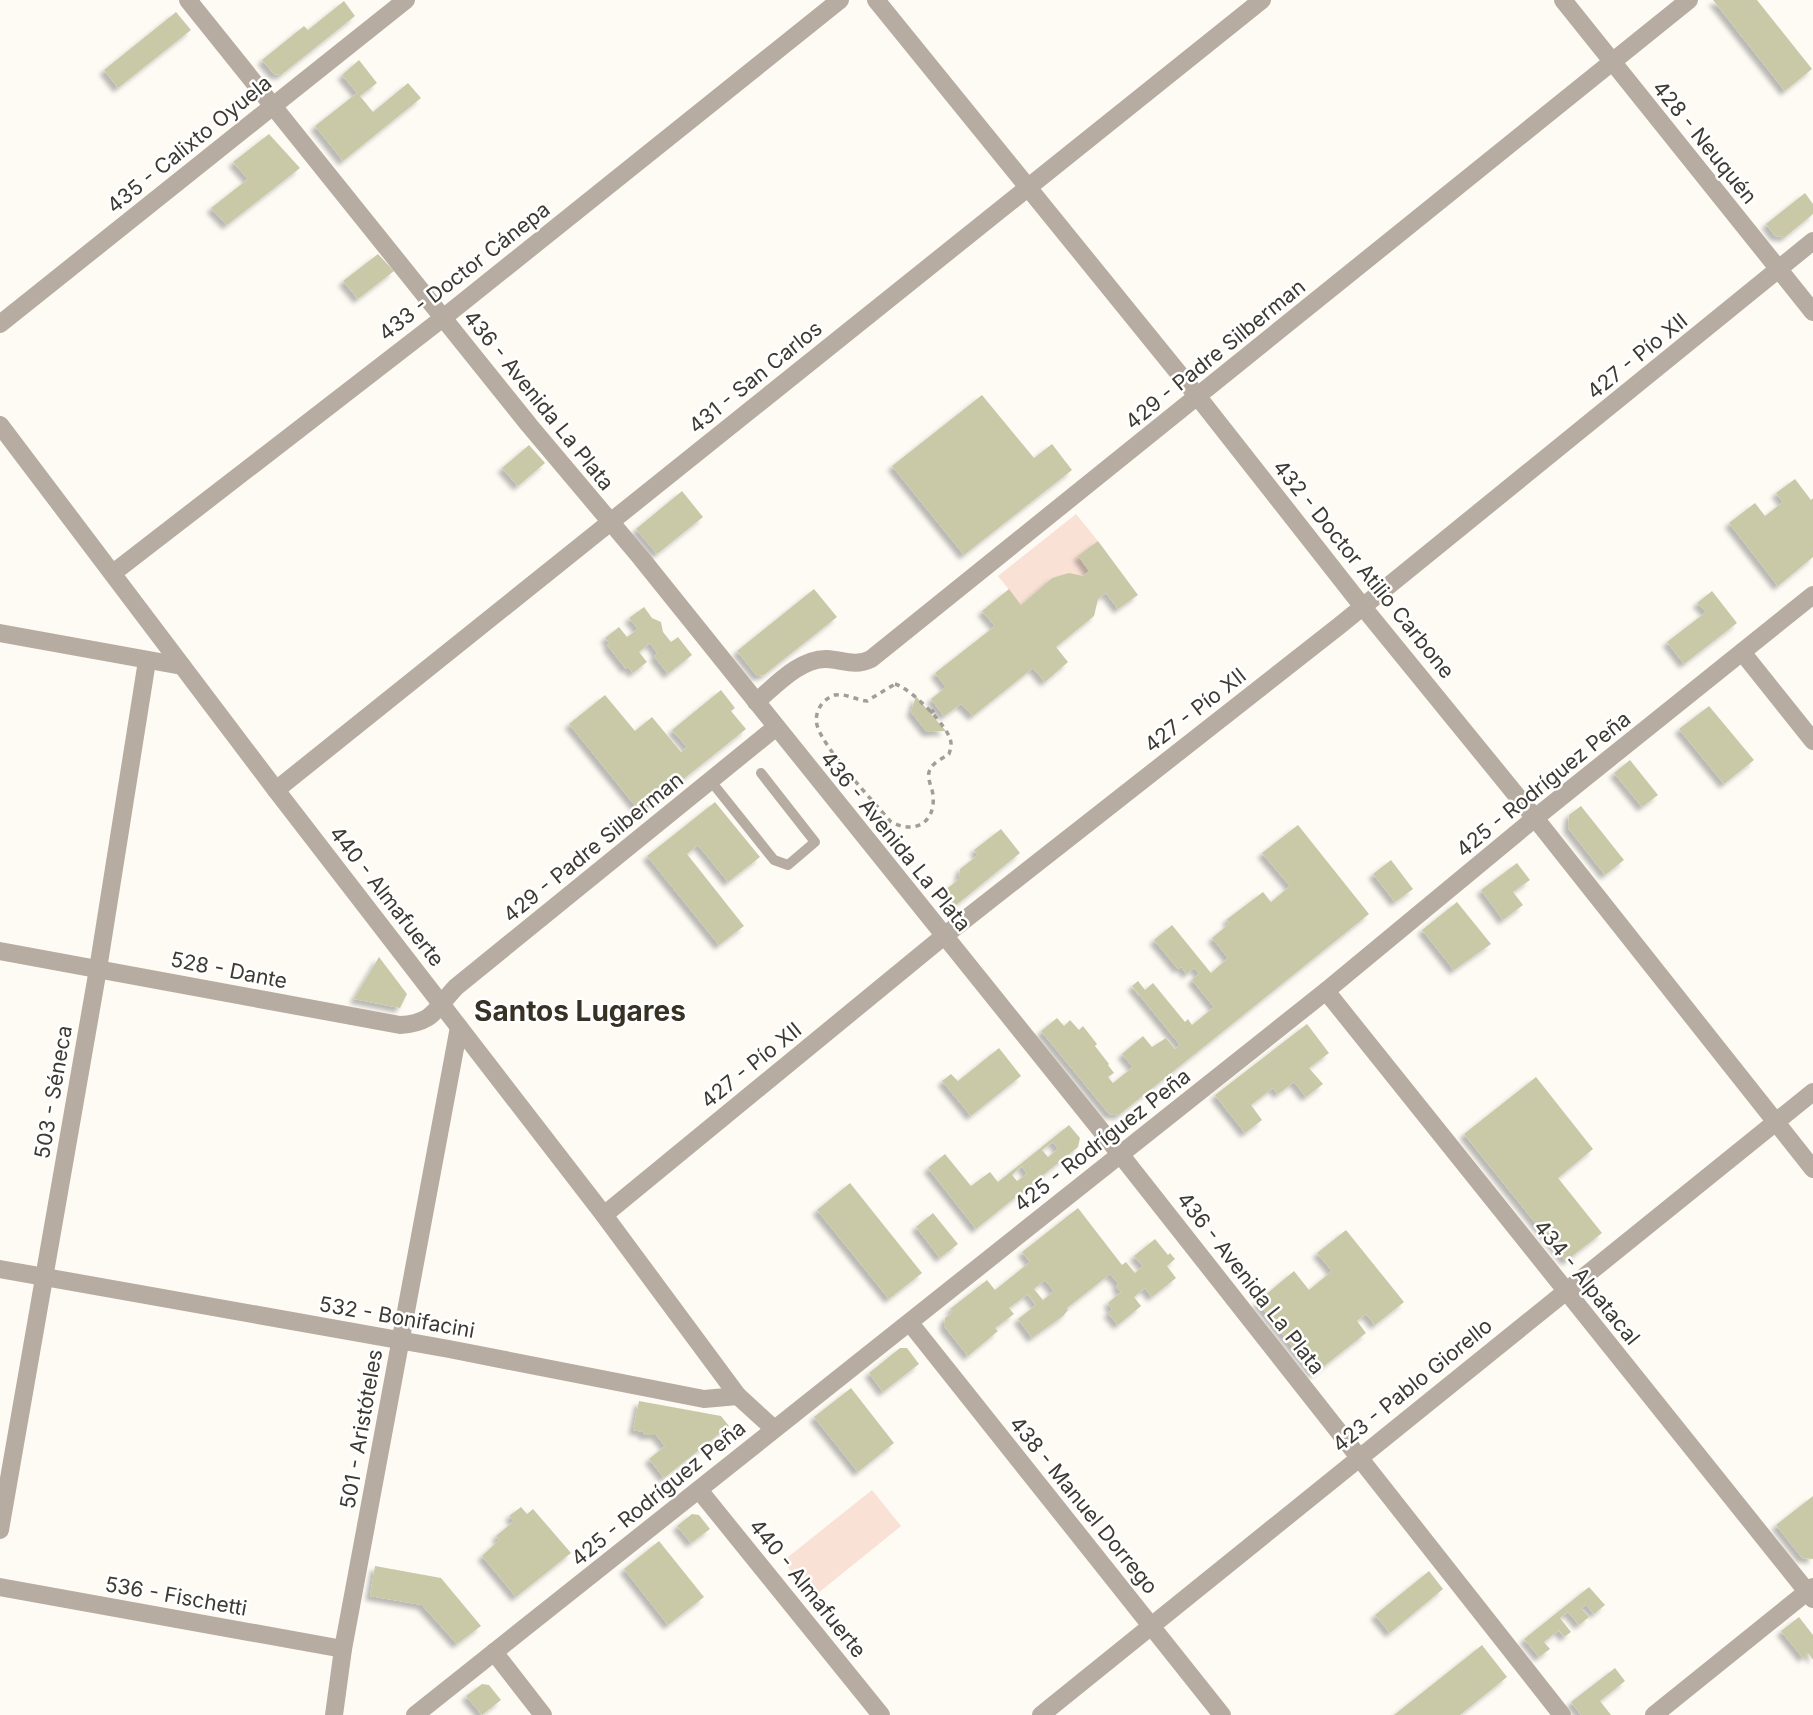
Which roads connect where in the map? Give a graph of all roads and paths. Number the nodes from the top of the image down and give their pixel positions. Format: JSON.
{"nodes":[{"id":1,"x":188,"y":0,"type":"edge"},
{"id":2,"x":406,"y":0,"type":"edge"},
{"id":3,"x":840,"y":0,"type":"edge"},
{"id":4,"x":876,"y":0,"type":"edge"},
{"id":5,"x":1262,"y":0,"type":"edge"},
{"id":6,"x":1563,"y":0,"type":"edge"},
{"id":7,"x":1689,"y":0,"type":"edge"},
{"id":8,"x":1612,"y":63,"type":"junction"},
{"id":9,"x":273,"y":106,"type":"junction"},
{"id":10,"x":1028,"y":188,"type":"junction"},
{"id":11,"x":1813,"y":241,"type":"edge"},
{"id":12,"x":1779,"y":269,"type":"junction"},
{"id":13,"x":1813,"y":312,"type":"edge"},
{"id":14,"x":443,"y":318,"type":"junction"},
{"id":15,"x":0,"y":324,"type":"edge"},
{"id":16,"x":1198,"y":397,"type":"junction"},
{"id":17,"x":0,"y":425,"type":"edge"},
{"id":18,"x":609,"y":523,"type":"junction"},
{"id":19,"x":113,"y":573,"type":"junction"},
{"id":20,"x":1813,"y":595,"type":"edge"},
{"id":21,"x":1363,"y":607,"type":"junction"},
{"id":22,"x":0,"y":633,"type":"edge"},
{"id":23,"x":1742,"y":652,"type":"junction"},
{"id":24,"x":147,"y":661,"type":"junction"},
{"id":25,"x":182,"y":666,"type":"junction"},
{"id":26,"x":755,"y":702,"type":"junction"},
{"id":27,"x":937,"y":708,"type":"dead end"},
{"id":28,"x":930,"y":713,"type":"junction"},
{"id":29,"x":775,"y":728,"type":"junction"},
{"id":30,"x":1813,"y":741,"type":"edge"},
{"id":31,"x":761,"y":773,"type":"dead end"},
{"id":32,"x":710,"y":780,"type":"junction"},
{"id":33,"x":276,"y":790,"type":"junction"},
{"id":34,"x":1535,"y":818,"type":"junction"},
{"id":35,"x":944,"y":936,"type":"junction"},
{"id":36,"x":0,"y":951,"type":"edge"},
{"id":37,"x":98,"y":969,"type":"junction"},
{"id":38,"x":1326,"y":992,"type":"junction"},
{"id":39,"x":443,"y":1005,"type":"junction"},
{"id":40,"x":459,"y":1027,"type":"junction"},
{"id":41,"x":1813,"y":1092,"type":"edge"},
{"id":42,"x":1776,"y":1121,"type":"junction"},
{"id":43,"x":1120,"y":1154,"type":"junction"},
{"id":44,"x":1813,"y":1169,"type":"edge"},
{"id":45,"x":604,"y":1214,"type":"junction"},
{"id":46,"x":0,"y":1269,"type":"edge"},
{"id":47,"x":45,"y":1277,"type":"junction"},
{"id":48,"x":1565,"y":1292,"type":"junction"},
{"id":49,"x":910,"y":1323,"type":"junction"},
{"id":50,"x":400,"y":1341,"type":"junction"},
{"id":51,"x":738,"y":1396,"type":"junction"},
{"id":52,"x":774,"y":1429,"type":"junction"},
{"id":53,"x":1359,"y":1457,"type":"junction"},
{"id":54,"x":699,"y":1490,"type":"junction"},
{"id":55,"x":0,"y":1531,"type":"edge"},
{"id":56,"x":0,"y":1587,"type":"edge"},
{"id":57,"x":1811,"y":1592,"type":"edge"},
{"id":58,"x":1152,"y":1627,"type":"junction"},
{"id":59,"x":343,"y":1649,"type":"junction"},
{"id":60,"x":494,"y":1652,"type":"junction"},
{"id":61,"x":334,"y":1715,"type":"edge"},
{"id":62,"x":415,"y":1715,"type":"edge"},
{"id":63,"x":543,"y":1715,"type":"edge"},
{"id":64,"x":881,"y":1715,"type":"edge"},
{"id":65,"x":1041,"y":1715,"type":"edge"},
{"id":66,"x":1222,"y":1715,"type":"edge"},
{"id":67,"x":1562,"y":1715,"type":"edge"},
{"id":68,"x":1654,"y":1715,"type":"edge"}],
"edges":[{"from":1,"to":9,"type":"street","name":"436 - Avenida La Plata"},
{"from":2,"to":9,"type":"street","name":"435 - Calixto Oyuela"},
{"from":3,"to":14,"type":"street","name":"433 - Doctor Cánepa"},
{"from":4,"to":10,"type":"street","name":"432 - Doctor Atilio Carbone"},
{"from":5,"to":10,"type":"street","name":"431 - San Carlos"},
{"from":6,"to":8,"type":"street","name":"428 - Neuquén"},
{"from":7,"to":8,"type":"street","name":"429 - Padre Silberman"},
{"from":8,"to":12,"type":"street","name":"428 - Neuquén"},
{"from":8,"to":16,"type":"street","name":"429 - Padre Silberman"},
{"from":9,"to":14,"type":"street","name":"436 - Avenida La Plata"},
{"from":9,"to":15,"type":"street","name":"435 - Calixto Oyuela"},
{"from":10,"to":16,"type":"street","name":"432 - Doctor Atilio Carbone"},
{"from":10,"to":18,"type":"street","name":"431 - San Carlos"},
{"from":11,"to":12,"type":"street","name":"427 - Pío XII"},
{"from":12,"to":13,"type":"street","name":"428 - Neuquén"},
{"from":12,"to":21,"type":"street","name":"427 - Pío XII"},
{"from":14,"to":18,"type":"street","name":"436 - Avenida La Plata"},
{"from":14,"to":19,"type":"street","name":"433 - Doctor Cánepa"},
{"from":16,"to":21,"type":"street","name":"432 - Doctor Atilio Carbone"},
{"from":16,"to":26,"type":"street","name":"429 - Padre Silberman"},
{"from":17,"to":19,"type":"street","name":"440 - Almafuerte"},
{"from":18,"to":26,"type":"street","name":"436 - Avenida La Plata"},
{"from":18,"to":33,"type":"street","name":"431 - San Carlos"},
{"from":19,"to":25,"type":"street","name":"440 - Almafuerte"},
{"from":20,"to":23,"type":"street","name":"425 - Rodríguez Peña"},
{"from":21,"to":34,"type":"street","name":"432 - Doctor Atilio Carbone"},
{"from":21,"to":35,"type":"street","name":"427 - Pío XII"},
{"from":22,"to":24,"type":"street"},
{"from":23,"to":30,"type":"street"},
{"from":23,"to":34,"type":"street","name":"425 - Rodríguez Peña"},
{"from":24,"to":25,"type":"street"},
{"from":24,"to":37,"type":"street","name":"503 - Séneca"},
{"from":25,"to":33,"type":"street","name":"440 - Almafuerte"},
{"from":26,"to":29,"type":"street","name":"436 - Avenida La Plata"},
{"from":27,"to":28,"type":"path"},
{"from":28,"to":28,"type":"path"},
{"from":29,"to":32,"type":"street","name":"429 - Padre Silberman"},
{"from":29,"to":35,"type":"street","name":"436 - Avenida La Plata"},
{"from":31,"to":32,"type":"lane"},
{"from":32,"to":39,"type":"street","name":"429 - Padre Silberman"},
{"from":33,"to":39,"type":"street","name":"440 - Almafuerte"},
{"from":34,"to":38,"type":"street","name":"425 - Rodríguez Peña"},
{"from":34,"to":42,"type":"street","name":"432 - Doctor Atilio Carbone"},
{"from":35,"to":43,"type":"street","name":"436 - Avenida La Plata"},
{"from":35,"to":45,"type":"street","name":"427 - Pío XII"},
{"from":36,"to":37,"type":"street","name":"528 - Dante"},
{"from":37,"to":39,"type":"street","name":"528 - Dante"},
{"from":37,"to":47,"type":"street","name":"503 - Séneca"},
{"from":38,"to":43,"type":"street","name":"425 - Rodríguez Peña"},
{"from":38,"to":48,"type":"street","name":"434 - Alpatacal"},
{"from":39,"to":40,"type":"street","name":"440 - Almafuerte"},
{"from":40,"to":45,"type":"street","name":"440 - Almafuerte"},
{"from":40,"to":50,"type":"street","name":"501 - Aristóteles"},
{"from":41,"to":42,"type":"street","name":"423 - Pablo Giorello"},
{"from":42,"to":44,"type":"street","name":"432 - Doctor Atilio Carbone"},
{"from":42,"to":48,"type":"street","name":"423 - Pablo Giorello"},
{"from":43,"to":49,"type":"street","name":"425 - Rodríguez Peña"},
{"from":43,"to":53,"type":"street","name":"436 - Avenida La Plata"},
{"from":45,"to":51,"type":"street","name":"440 - Almafuerte"},
{"from":46,"to":47,"type":"street","name":"532 - Bonifacini"},
{"from":47,"to":50,"type":"street","name":"532 - Bonifacini"},
{"from":47,"to":55,"type":"street","name":"503 - Séneca"},
{"from":48,"to":53,"type":"street","name":"423 - Pablo Giorello"},
{"from":48,"to":57,"type":"street","name":"434 - Alpatacal"},
{"from":49,"to":52,"type":"street","name":"425 - Rodríguez Peña"},
{"from":49,"to":58,"type":"street","name":"438 - Manuel Dorrego"},
{"from":50,"to":51,"type":"street","name":"532 - Bonifacini"},
{"from":50,"to":59,"type":"street","name":"501 - Aristóteles"},
{"from":51,"to":52,"type":"street"},
{"from":52,"to":54,"type":"street","name":"425 - Rodríguez Peña"},
{"from":53,"to":58,"type":"street","name":"423 - Pablo Giorello"},
{"from":53,"to":67,"type":"street","name":"436 - Avenida La Plata"},
{"from":54,"to":60,"type":"street","name":"425 - Rodríguez Peña"},
{"from":54,"to":64,"type":"street","name":"440 - Almafuerte"},
{"from":56,"to":59,"type":"street","name":"536 - Fischetti"},
{"from":57,"to":68,"type":"street"},
{"from":58,"to":65,"type":"street","name":"423 - Pablo Giorello"},
{"from":58,"to":66,"type":"street","name":"438 - Manuel Dorrego"},
{"from":59,"to":61,"type":"street","name":"501 - Aristóteles"},
{"from":60,"to":62,"type":"street","name":"425 - Rodríguez Peña"},
{"from":60,"to":63,"type":"street"}]}
